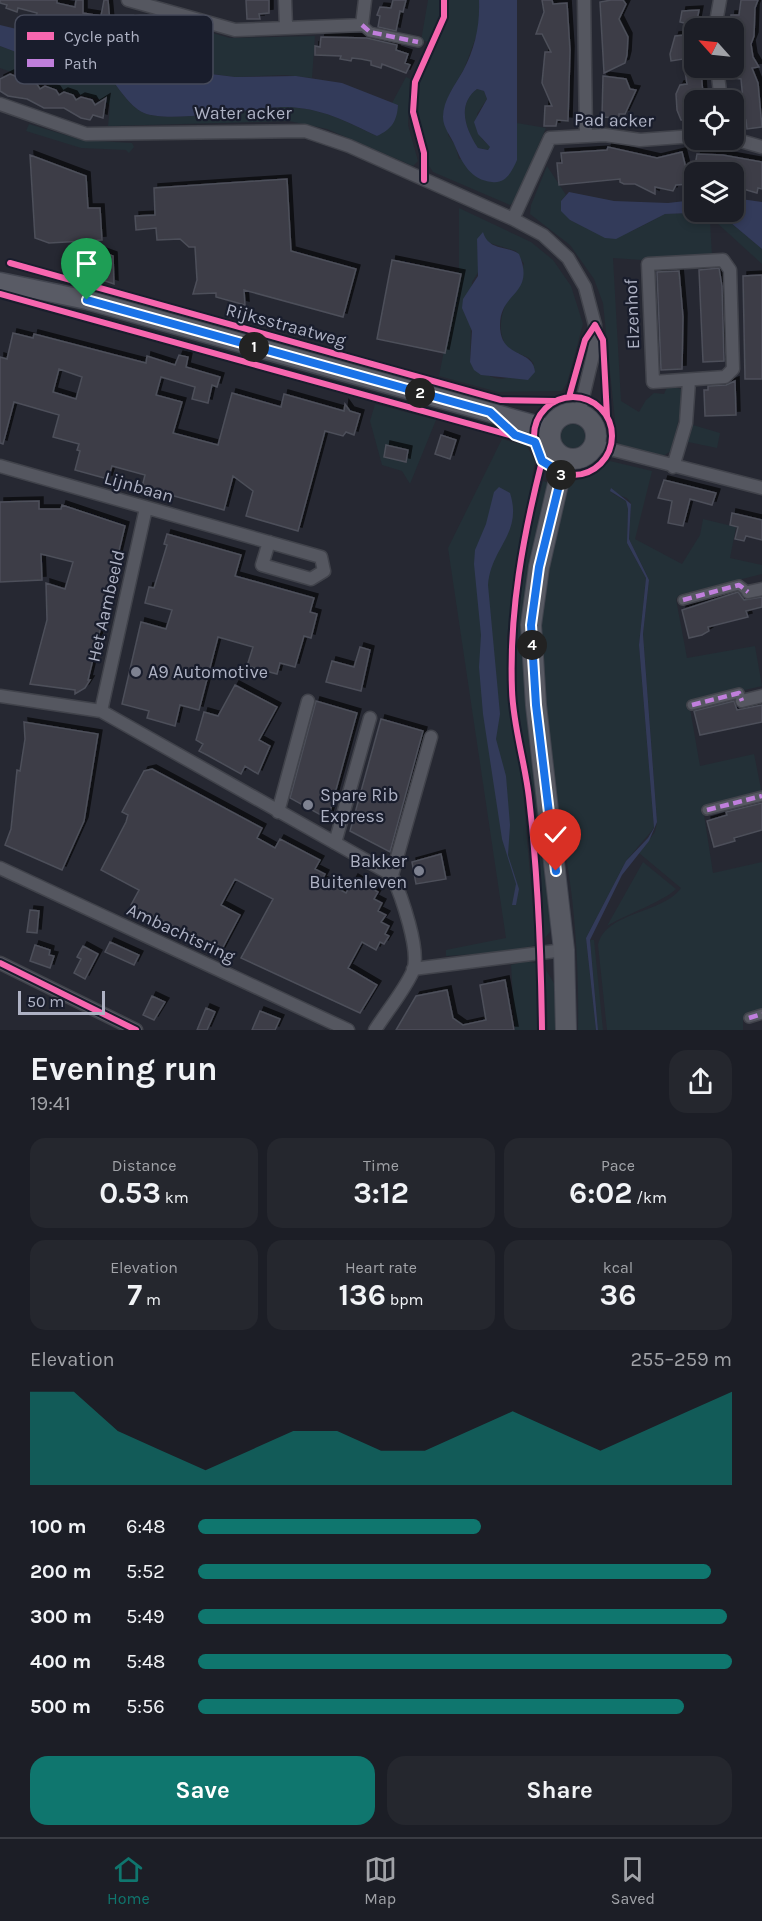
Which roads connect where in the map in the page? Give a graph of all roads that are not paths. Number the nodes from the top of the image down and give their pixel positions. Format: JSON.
{"nodes":[{"id":1,"x":128,"y":0,"type":"edge"},
{"id":2,"x":285,"y":0,"type":"edge"},
{"id":3,"x":365,"y":0,"type":"edge"},
{"id":4,"x":584,"y":0,"type":"edge"},
{"id":5,"x":720,"y":0,"type":"edge"},
{"id":6,"x":170,"y":6,"type":"edge"},
{"id":7,"x":194,"y":15,"type":"edge"},
{"id":8,"x":716,"y":18,"type":"edge"},
{"id":9,"x":213,"y":22,"type":"edge"},
{"id":10,"x":362,"y":25,"type":"junction"},
{"id":11,"x":286,"y":27,"type":"junction"},
{"id":12,"x":418,"y":42,"type":"dead end"},
{"id":13,"x":0,"y":104,"type":"edge"},
{"id":14,"x":586,"y":135,"type":"junction"},
{"id":15,"x":684,"y":137,"type":"edge"},
{"id":16,"x":744,"y":142,"type":"edge"},
{"id":17,"x":762,"y":147,"type":"edge"},
{"id":18,"x":513,"y":219,"type":"junction"},
{"id":19,"x":0,"y":271,"type":"edge"},
{"id":20,"x":0,"y":282,"type":"edge"},
{"id":21,"x":74,"y":297,"type":"junction"},
{"id":22,"x":689,"y":381,"type":"junction"},
{"id":23,"x":579,"y":414,"type":"junction"},
{"id":24,"x":550,"y":429,"type":"junction"},
{"id":25,"x":594,"y":445,"type":"junction"},
{"id":26,"x":564,"y":458,"type":"junction"},
{"id":27,"x":0,"y":466,"type":"edge"},
{"id":28,"x":673,"y":467,"type":"junction"},
{"id":29,"x":762,"y":488,"type":"edge"},
{"id":30,"x":146,"y":508,"type":"junction"},
{"id":31,"x":269,"y":542,"type":"junction"},
{"id":32,"x":762,"y":589,"type":"edge"},
{"id":33,"x":748,"y":592,"type":"joint"},
{"id":34,"x":683,"y":600,"type":"dead end"},
{"id":35,"x":0,"y":696,"type":"edge"},
{"id":36,"x":762,"y":696,"type":"edge"},
{"id":37,"x":308,"y":701,"type":"dead end"},
{"id":38,"x":742,"y":701,"type":"joint"},
{"id":39,"x":692,"y":705,"type":"dead end"},
{"id":40,"x":100,"y":711,"type":"junction"},
{"id":41,"x":370,"y":718,"type":"dead end"},
{"id":42,"x":431,"y":737,"type":"dead end"},
{"id":43,"x":762,"y":796,"type":"edge"},
{"id":44,"x":707,"y":810,"type":"dead end"},
{"id":45,"x":278,"y":812,"type":"junction"},
{"id":46,"x":335,"y":843,"type":"junction"},
{"id":47,"x":0,"y":868,"type":"edge"},
{"id":48,"x":392,"y":875,"type":"junction"},
{"id":49,"x":564,"y":950,"type":"junction"},
{"id":50,"x":0,"y":963,"type":"edge"},
{"id":51,"x":413,"y":969,"type":"junction"},
{"id":52,"x":762,"y":1014,"type":"edge"},
{"id":53,"x":749,"y":1018,"type":"dead end"},
{"id":54,"x":136,"y":1030,"type":"edge"},
{"id":55,"x":348,"y":1030,"type":"edge"},
{"id":56,"x":375,"y":1030,"type":"edge"},
{"id":57,"x":566,"y":1030,"type":"edge"}],
"edges":[{"from":1,"to":6,"type":"street"},
{"from":2,"to":11,"type":"street"},
{"from":3,"to":10,"type":"street"},
{"from":4,"to":14,"type":"street"},
{"from":5,"to":8,"type":"street"},
{"from":6,"to":7,"type":"street"},
{"from":9,"to":11,"type":"street"},
{"from":10,"to":11,"type":"street"},
{"from":10,"to":12,"type":"street"},
{"from":13,"to":18,"type":"street","name":"Water acker"},
{"from":14,"to":15,"type":"street","name":"Pad acker"},
{"from":14,"to":18,"type":"street","name":"Pad acker"},
{"from":16,"to":17,"type":"street"},
{"from":18,"to":23,"type":"street","name":"Water acker"},
{"from":19,"to":21,"type":"main road","name":"Rijksstraatweg"},
{"from":20,"to":21,"type":"main road","name":"Rijksstraatweg"},
{"from":21,"to":24,"type":"main road","name":"Rijksstraatweg"},
{"from":22,"to":22,"type":"street","name":"Elzenhof"},
{"from":22,"to":28,"type":"street"},
{"from":23,"to":24,"type":"main road"},
{"from":23,"to":25,"type":"main road"},
{"from":24,"to":26,"type":"main road"},
{"from":25,"to":26,"type":"main road"},
{"from":25,"to":28,"type":"street"},
{"from":26,"to":49,"type":"main road"},
{"from":27,"to":30,"type":"street","name":"Lijnbaan"},
{"from":28,"to":29,"type":"street"},
{"from":30,"to":31,"type":"street","name":"Lijnbaan"},
{"from":30,"to":40,"type":"street","name":"Het Aambeeld"},
{"from":31,"to":31,"type":"street","name":"Lijnbaan"},
{"from":32,"to":33,"type":"street"},
{"from":33,"to":34,"type":"street"},
{"from":35,"to":40,"type":"street"},
{"from":36,"to":38,"type":"street"},
{"from":37,"to":45,"type":"street"},
{"from":38,"to":39,"type":"street"},
{"from":40,"to":45,"type":"street"},
{"from":41,"to":46,"type":"street"},
{"from":42,"to":48,"type":"street"},
{"from":43,"to":44,"type":"street"},
{"from":45,"to":46,"type":"street"},
{"from":46,"to":48,"type":"street"},
{"from":47,"to":55,"type":"street","name":"Ambachtsring"},
{"from":48,"to":51,"type":"street"},
{"from":49,"to":51,"type":"street"},
{"from":49,"to":57,"type":"main road"},
{"from":50,"to":54,"type":"street"},
{"from":51,"to":56,"type":"street"},
{"from":52,"to":53,"type":"street"}]}
